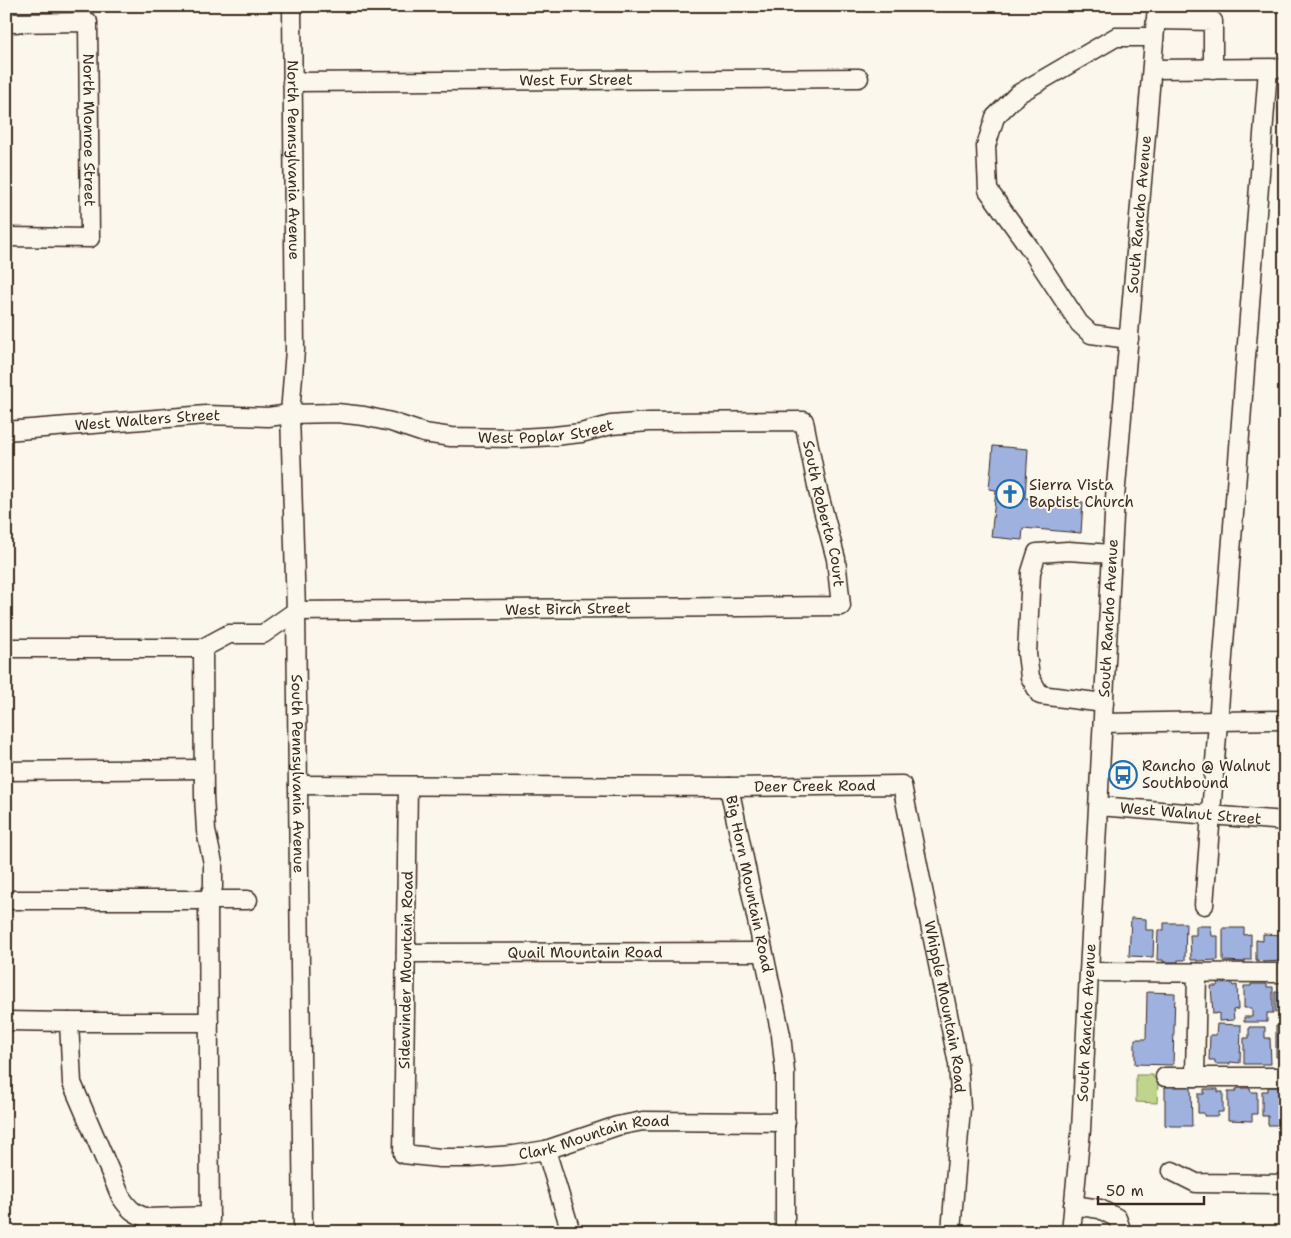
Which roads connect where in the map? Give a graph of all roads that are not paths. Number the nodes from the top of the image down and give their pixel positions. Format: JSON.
{"nodes":[{"id":1,"x":292,"y":6,"type":"edge"},
{"id":2,"x":1156,"y":21,"type":"edge"},
{"id":3,"x":6,"y":23,"type":"edge"},
{"id":4,"x":1276,"y":68,"type":"edge"},
{"id":5,"x":1152,"y":69,"type":"junction"},
{"id":6,"x":1213,"y":69,"type":"junction"},
{"id":7,"x":858,"y":78,"type":"dead end"},
{"id":8,"x":292,"y":82,"type":"junction"},
{"id":9,"x":6,"y":237,"type":"edge"},
{"id":10,"x":295,"y":314,"type":"joint"},
{"id":11,"x":1129,"y":339,"type":"junction"},
{"id":12,"x":290,"y":414,"type":"junction"},
{"id":13,"x":804,"y":421,"type":"joint"},
{"id":14,"x":6,"y":432,"type":"edge"},
{"id":15,"x":1112,"y":554,"type":"junction"},
{"id":16,"x":841,"y":606,"type":"joint"},
{"id":17,"x":296,"y":611,"type":"junction"},
{"id":18,"x":6,"y":648,"type":"edge"},
{"id":19,"x":203,"y":648,"type":"junction"},
{"id":20,"x":1104,"y":703,"type":"junction"},
{"id":21,"x":1285,"y":720,"type":"edge"},
{"id":22,"x":1218,"y":721,"type":"junction"},
{"id":23,"x":1103,"y":723,"type":"junction"},
{"id":24,"x":204,"y":769,"type":"junction"},
{"id":25,"x":6,"y":771,"type":"edge"},
{"id":26,"x":298,"y":785,"type":"junction"},
{"id":27,"x":902,"y":785,"type":"joint"},
{"id":28,"x":408,"y":786,"type":"junction"},
{"id":29,"x":728,"y":786,"type":"junction"},
{"id":30,"x":1099,"y":806,"type":"junction"},
{"id":31,"x":1211,"y":815,"type":"junction"},
{"id":32,"x":1285,"y":821,"type":"edge"},
{"id":33,"x":6,"y":900,"type":"edge"},
{"id":34,"x":208,"y":900,"type":"junction"},
{"id":35,"x":248,"y":900,"type":"dead end"},
{"id":36,"x":1204,"y":905,"type":"dead end"},
{"id":37,"x":763,"y":952,"type":"junction"},
{"id":38,"x":406,"y":953,"type":"junction"},
{"id":39,"x":1089,"y":972,"type":"junction"},
{"id":40,"x":1197,"y":972,"type":"junction"},
{"id":41,"x":1285,"y":973,"type":"edge"},
{"id":42,"x":6,"y":1021,"type":"edge"},
{"id":43,"x":69,"y":1022,"type":"junction"},
{"id":44,"x":209,"y":1022,"type":"junction"},
{"id":45,"x":1165,"y":1077,"type":"dead end"},
{"id":46,"x":1195,"y":1077,"type":"junction"},
{"id":47,"x":1285,"y":1077,"type":"edge"},
{"id":48,"x":786,"y":1122,"type":"junction"},
{"id":49,"x":546,"y":1150,"type":"junction"},
{"id":50,"x":403,"y":1154,"type":"joint"},
{"id":51,"x":1172,"y":1171,"type":"dead end"},
{"id":52,"x":1285,"y":1184,"type":"edge"},
{"id":53,"x":1073,"y":1205,"type":"junction"},
{"id":54,"x":210,"y":1224,"type":"edge"},
{"id":55,"x":303,"y":1232,"type":"edge"},
{"id":56,"x":571,"y":1232,"type":"edge"},
{"id":57,"x":785,"y":1232,"type":"edge"},
{"id":58,"x":951,"y":1232,"type":"edge"},
{"id":59,"x":1071,"y":1232,"type":"edge"},
{"id":60,"x":1122,"y":1232,"type":"edge"}],
"edges":[{"from":1,"to":8,"type":"street","name":"North Pennsylvania Avenue"},
{"from":2,"to":5,"type":"street","name":"South Rancho Avenue"},
{"from":2,"to":6,"type":"street"},
{"from":2,"to":11,"type":"street"},
{"from":3,"to":9,"type":"street","name":"North Monroe Street"},
{"from":4,"to":6,"type":"street"},
{"from":4,"to":22,"type":"street"},
{"from":5,"to":6,"type":"street"},
{"from":5,"to":11,"type":"street","name":"South Rancho Avenue"},
{"from":7,"to":8,"type":"street","name":"West Fur Street"},
{"from":8,"to":10,"type":"street","name":"North Pennsylvania Avenue"},
{"from":10,"to":12,"type":"street","name":"South Pennsylvania Avenue"},
{"from":11,"to":15,"type":"street","name":"South Rancho Avenue"},
{"from":12,"to":13,"type":"street","name":"West Poplar Street"},
{"from":12,"to":14,"type":"street","name":"West Walters Street"},
{"from":12,"to":17,"type":"street","name":"South Pennsylvania Avenue"},
{"from":13,"to":16,"type":"street","name":"South Roberta Court"},
{"from":15,"to":20,"type":"street","name":"South Rancho Avenue"},
{"from":15,"to":20,"type":"street"},
{"from":16,"to":17,"type":"street","name":"West Birch Street"},
{"from":17,"to":19,"type":"street"},
{"from":17,"to":26,"type":"street","name":"South Pennsylvania Avenue"},
{"from":18,"to":19,"type":"street"},
{"from":19,"to":24,"type":"street"},
{"from":20,"to":23,"type":"street","name":"South Rancho Avenue"},
{"from":21,"to":22,"type":"street"},
{"from":22,"to":23,"type":"street"},
{"from":22,"to":31,"type":"street"},
{"from":23,"to":30,"type":"street","name":"South Rancho Avenue"},
{"from":24,"to":25,"type":"street"},
{"from":24,"to":34,"type":"street"},
{"from":26,"to":28,"type":"street","name":"Big Horn Mountain Road"},
{"from":26,"to":55,"type":"street","name":"South Pennsylvania Avenue"},
{"from":27,"to":29,"type":"street","name":"Deer Creek Road"},
{"from":27,"to":58,"type":"street","name":"Whipple Mountain Road"},
{"from":28,"to":29,"type":"street","name":"Big Horn Mountain Road"},
{"from":28,"to":38,"type":"street","name":"Sidewinder Mountain Road"},
{"from":29,"to":37,"type":"street","name":"Big Horn Mountain Road"},
{"from":30,"to":31,"type":"street","name":"West Walnut Street"},
{"from":30,"to":39,"type":"street","name":"South Rancho Avenue"},
{"from":31,"to":32,"type":"street","name":"West Walnut Street"},
{"from":31,"to":36,"type":"street"},
{"from":33,"to":34,"type":"street"},
{"from":34,"to":35,"type":"street"},
{"from":34,"to":44,"type":"street"},
{"from":37,"to":38,"type":"street","name":"Quail Mountain Road"},
{"from":37,"to":48,"type":"street","name":"Big Horn Mountain Road"},
{"from":38,"to":50,"type":"street","name":"Sidewinder Mountain Road"},
{"from":39,"to":40,"type":"street"},
{"from":39,"to":53,"type":"street","name":"South Rancho Avenue"},
{"from":40,"to":41,"type":"street"},
{"from":40,"to":46,"type":"street"},
{"from":42,"to":43,"type":"street"},
{"from":43,"to":44,"type":"street"},
{"from":43,"to":54,"type":"street"},
{"from":44,"to":54,"type":"street"},
{"from":45,"to":46,"type":"street"},
{"from":46,"to":47,"type":"street"},
{"from":48,"to":49,"type":"street","name":"Clark Mountain Road"},
{"from":48,"to":57,"type":"street","name":"Big Horn Mountain Road"},
{"from":49,"to":50,"type":"street","name":"Clark Mountain Road"},
{"from":49,"to":56,"type":"street"},
{"from":51,"to":52,"type":"street"},
{"from":53,"to":59,"type":"street","name":"South Rancho Avenue"},
{"from":53,"to":60,"type":"street"}]}
